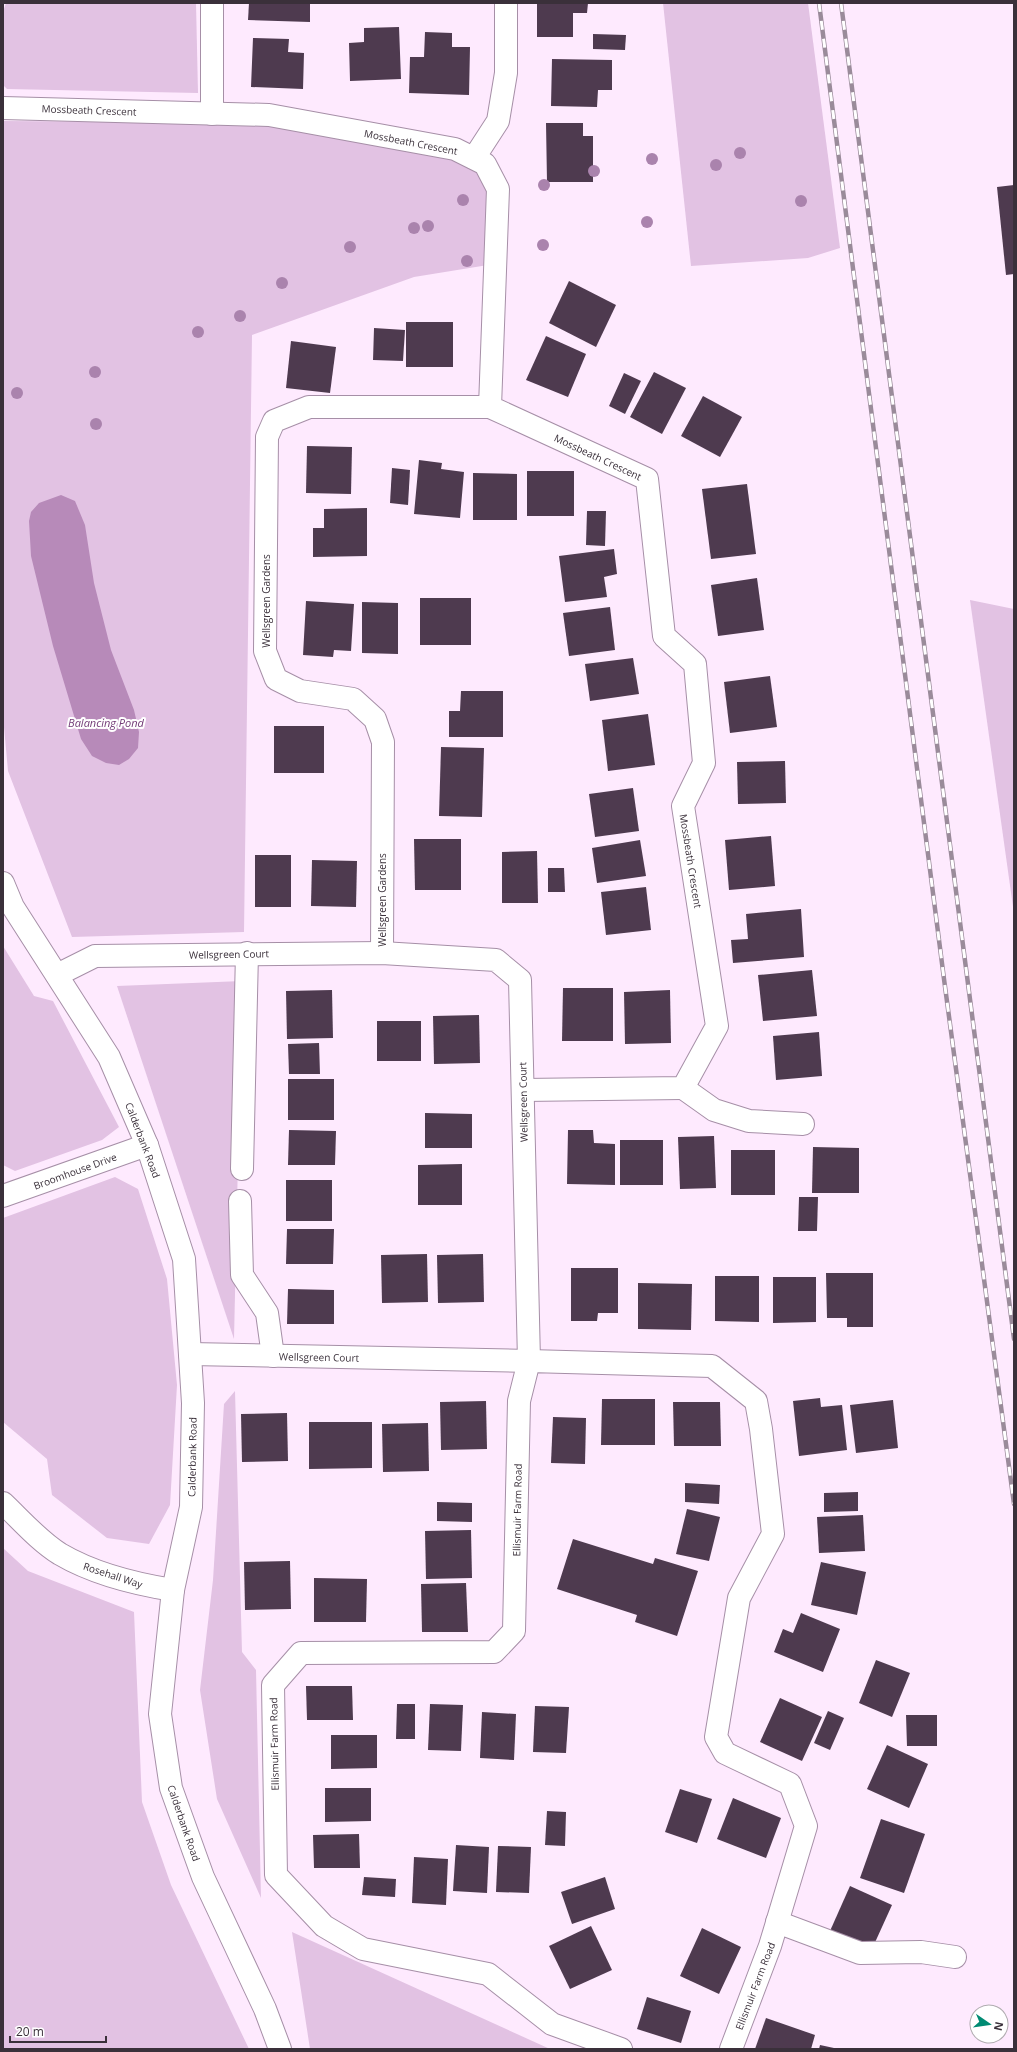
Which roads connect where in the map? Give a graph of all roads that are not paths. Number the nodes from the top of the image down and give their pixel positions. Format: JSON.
{"nodes":[{"id":1,"x":212,"y":3,"type":"edge"},
{"id":2,"x":506,"y":3,"type":"edge"},
{"id":3,"x":3,"y":108,"type":"edge"},
{"id":4,"x":212,"y":114,"type":"junction"},
{"id":5,"x":474,"y":158,"type":"junction"},
{"id":6,"x":490,"y":407,"type":"junction"},
{"id":7,"x":3,"y":883,"type":"edge"},
{"id":8,"x":382,"y":952,"type":"junction"},
{"id":9,"x":247,"y":953,"type":"junction"},
{"id":10,"x":58,"y":975,"type":"junction"},
{"id":11,"x":683,"y":1088,"type":"junction"},
{"id":12,"x":523,"y":1090,"type":"junction"},
{"id":13,"x":803,"y":1124,"type":"dead end"},
{"id":14,"x":147,"y":1145,"type":"junction"},
{"id":15,"x":242,"y":1169,"type":"dead end"},
{"id":16,"x":3,"y":1196,"type":"edge"},
{"id":17,"x":240,"y":1201,"type":"dead end"},
{"id":18,"x":190,"y":1354,"type":"junction"},
{"id":19,"x":273,"y":1356,"type":"junction"},
{"id":20,"x":529,"y":1361,"type":"junction"},
{"id":21,"x":3,"y":1503,"type":"edge"},
{"id":22,"x":173,"y":1590,"type":"junction"},
{"id":23,"x":778,"y":1922,"type":"junction"},
{"id":24,"x":955,"y":1957,"type":"dead end"},
{"id":25,"x":280,"y":2049,"type":"edge"},
{"id":26,"x":621,"y":2049,"type":"edge"},
{"id":27,"x":731,"y":2049,"type":"edge"}],
"edges":[{"from":1,"to":4,"type":"street"},
{"from":2,"to":5,"type":"street"},
{"from":3,"to":4,"type":"street","name":"Mossbeath Crescent"},
{"from":4,"to":5,"type":"street","name":"Mossbeath Crescent"},
{"from":5,"to":6,"type":"street","name":"Mossbeath Crescent"},
{"from":6,"to":8,"type":"street","name":"Wellsgreen Gardens"},
{"from":6,"to":11,"type":"street","name":"Mossbeath Crescent"},
{"from":7,"to":10,"type":"street","name":"Calderbank Road"},
{"from":8,"to":9,"type":"street","name":"Wellsgreen Court"},
{"from":8,"to":12,"type":"street","name":"Wellsgreen Court"},
{"from":9,"to":10,"type":"street","name":"Wellsgreen Court"},
{"from":9,"to":15,"type":"street"},
{"from":10,"to":14,"type":"street","name":"Calderbank Road"},
{"from":11,"to":12,"type":"street"},
{"from":11,"to":13,"type":"street"},
{"from":12,"to":20,"type":"street","name":"Wellsgreen Court"},
{"from":14,"to":16,"type":"street","name":"Broomhouse Drive"},
{"from":14,"to":18,"type":"street","name":"Calderbank Road"},
{"from":17,"to":19,"type":"street"},
{"from":18,"to":19,"type":"street","name":"Wellsgreen Court"},
{"from":18,"to":22,"type":"street","name":"Calderbank Road"},
{"from":19,"to":20,"type":"street","name":"Wellsgreen Court"},
{"from":20,"to":23,"type":"street","name":"Ellismuir Farm Road"},
{"from":20,"to":26,"type":"street","name":"Ellismuir Farm Road"},
{"from":21,"to":22,"type":"street","name":"Rosehall Way"},
{"from":22,"to":25,"type":"street","name":"Calderbank Road"},
{"from":23,"to":24,"type":"street"},
{"from":23,"to":27,"type":"street","name":"Ellismuir Farm Road"}]}
